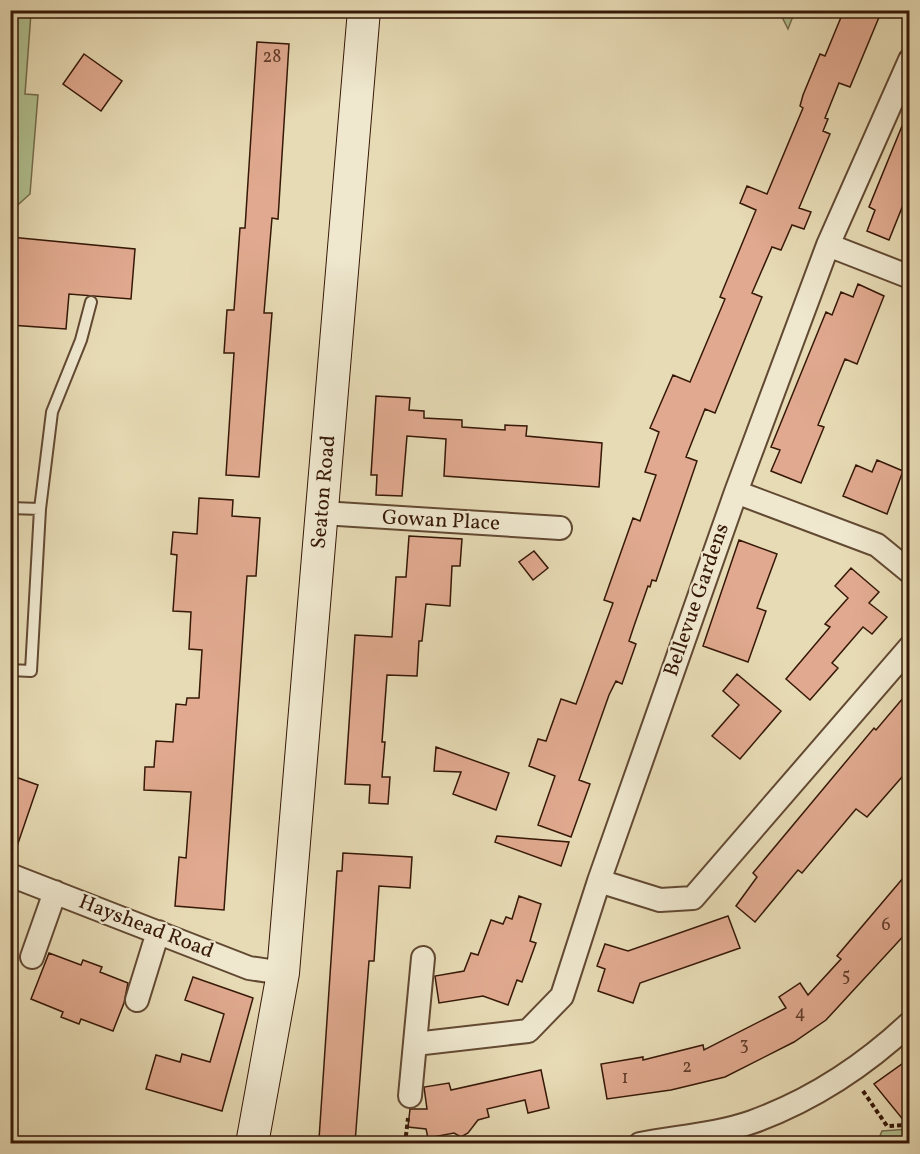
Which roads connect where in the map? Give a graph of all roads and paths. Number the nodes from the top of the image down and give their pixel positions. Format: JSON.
{"nodes":[{"id":1,"x":364,"y":10,"type":"edge"},
{"id":2,"x":909,"y":60,"type":"edge"},
{"id":3,"x":828,"y":245,"type":"junction"},
{"id":4,"x":909,"y":277,"type":"edge"},
{"id":5,"x":91,"y":302,"type":"dead end"},
{"id":6,"x":736,"y":492,"type":"junction"},
{"id":7,"x":10,"y":508,"type":"edge"},
{"id":8,"x":40,"y":509,"type":"junction"},
{"id":9,"x":322,"y":513,"type":"junction"},
{"id":10,"x":560,"y":528,"type":"dead end"},
{"id":11,"x":909,"y":572,"type":"edge"},
{"id":12,"x":909,"y":647,"type":"edge"},
{"id":13,"x":10,"y":670,"type":"edge"},
{"id":14,"x":10,"y":875,"type":"edge"},
{"id":15,"x":599,"y":881,"type":"junction"},
{"id":16,"x":55,"y":892,"type":"junction"},
{"id":17,"x":158,"y":932,"type":"junction"},
{"id":18,"x":32,"y":957,"type":"dead end"},
{"id":19,"x":423,"y":958,"type":"dead end"},
{"id":20,"x":283,"y":973,"type":"junction"},
{"id":21,"x":137,"y":1000,"type":"dead end"},
{"id":22,"x":909,"y":1023,"type":"edge"},
{"id":23,"x":415,"y":1044,"type":"junction"},
{"id":24,"x":851,"y":1073,"type":"junction"},
{"id":25,"x":410,"y":1096,"type":"dead end"},
{"id":26,"x":909,"y":1125,"type":"edge"},
{"id":27,"x":683,"y":1140,"type":"edge"},
{"id":28,"x":252,"y":1143,"type":"edge"},
{"id":29,"x":640,"y":1143,"type":"edge"}],
"edges":[{"from":1,"to":9,"type":"street","name":"Seaton Road"},
{"from":2,"to":3,"type":"street","name":"Bellevue Gardens"},
{"from":3,"to":4,"type":"street"},
{"from":3,"to":6,"type":"street","name":"Bellevue Gardens"},
{"from":5,"to":8,"type":"lane"},
{"from":6,"to":11,"type":"street"},
{"from":6,"to":15,"type":"street","name":"Bellevue Gardens"},
{"from":7,"to":8,"type":"lane"},
{"from":8,"to":13,"type":"lane"},
{"from":9,"to":10,"type":"street","name":"Gowan Place"},
{"from":9,"to":20,"type":"street","name":"Seaton Road"},
{"from":12,"to":15,"type":"street"},
{"from":14,"to":16,"type":"street","name":"Hayshead Road"},
{"from":15,"to":23,"type":"street","name":"Bellevue Gardens"},
{"from":16,"to":17,"type":"street","name":"Hayshead Road"},
{"from":16,"to":18,"type":"street"},
{"from":17,"to":20,"type":"street","name":"Hayshead Road"},
{"from":17,"to":21,"type":"street"},
{"from":19,"to":23,"type":"street"},
{"from":20,"to":28,"type":"street","name":"Seaton Road"},
{"from":22,"to":24,"type":"street"},
{"from":23,"to":25,"type":"street"},
{"from":24,"to":26,"type":"path"},
{"from":24,"to":27,"type":"street"},
{"from":27,"to":29,"type":"street"}]}
